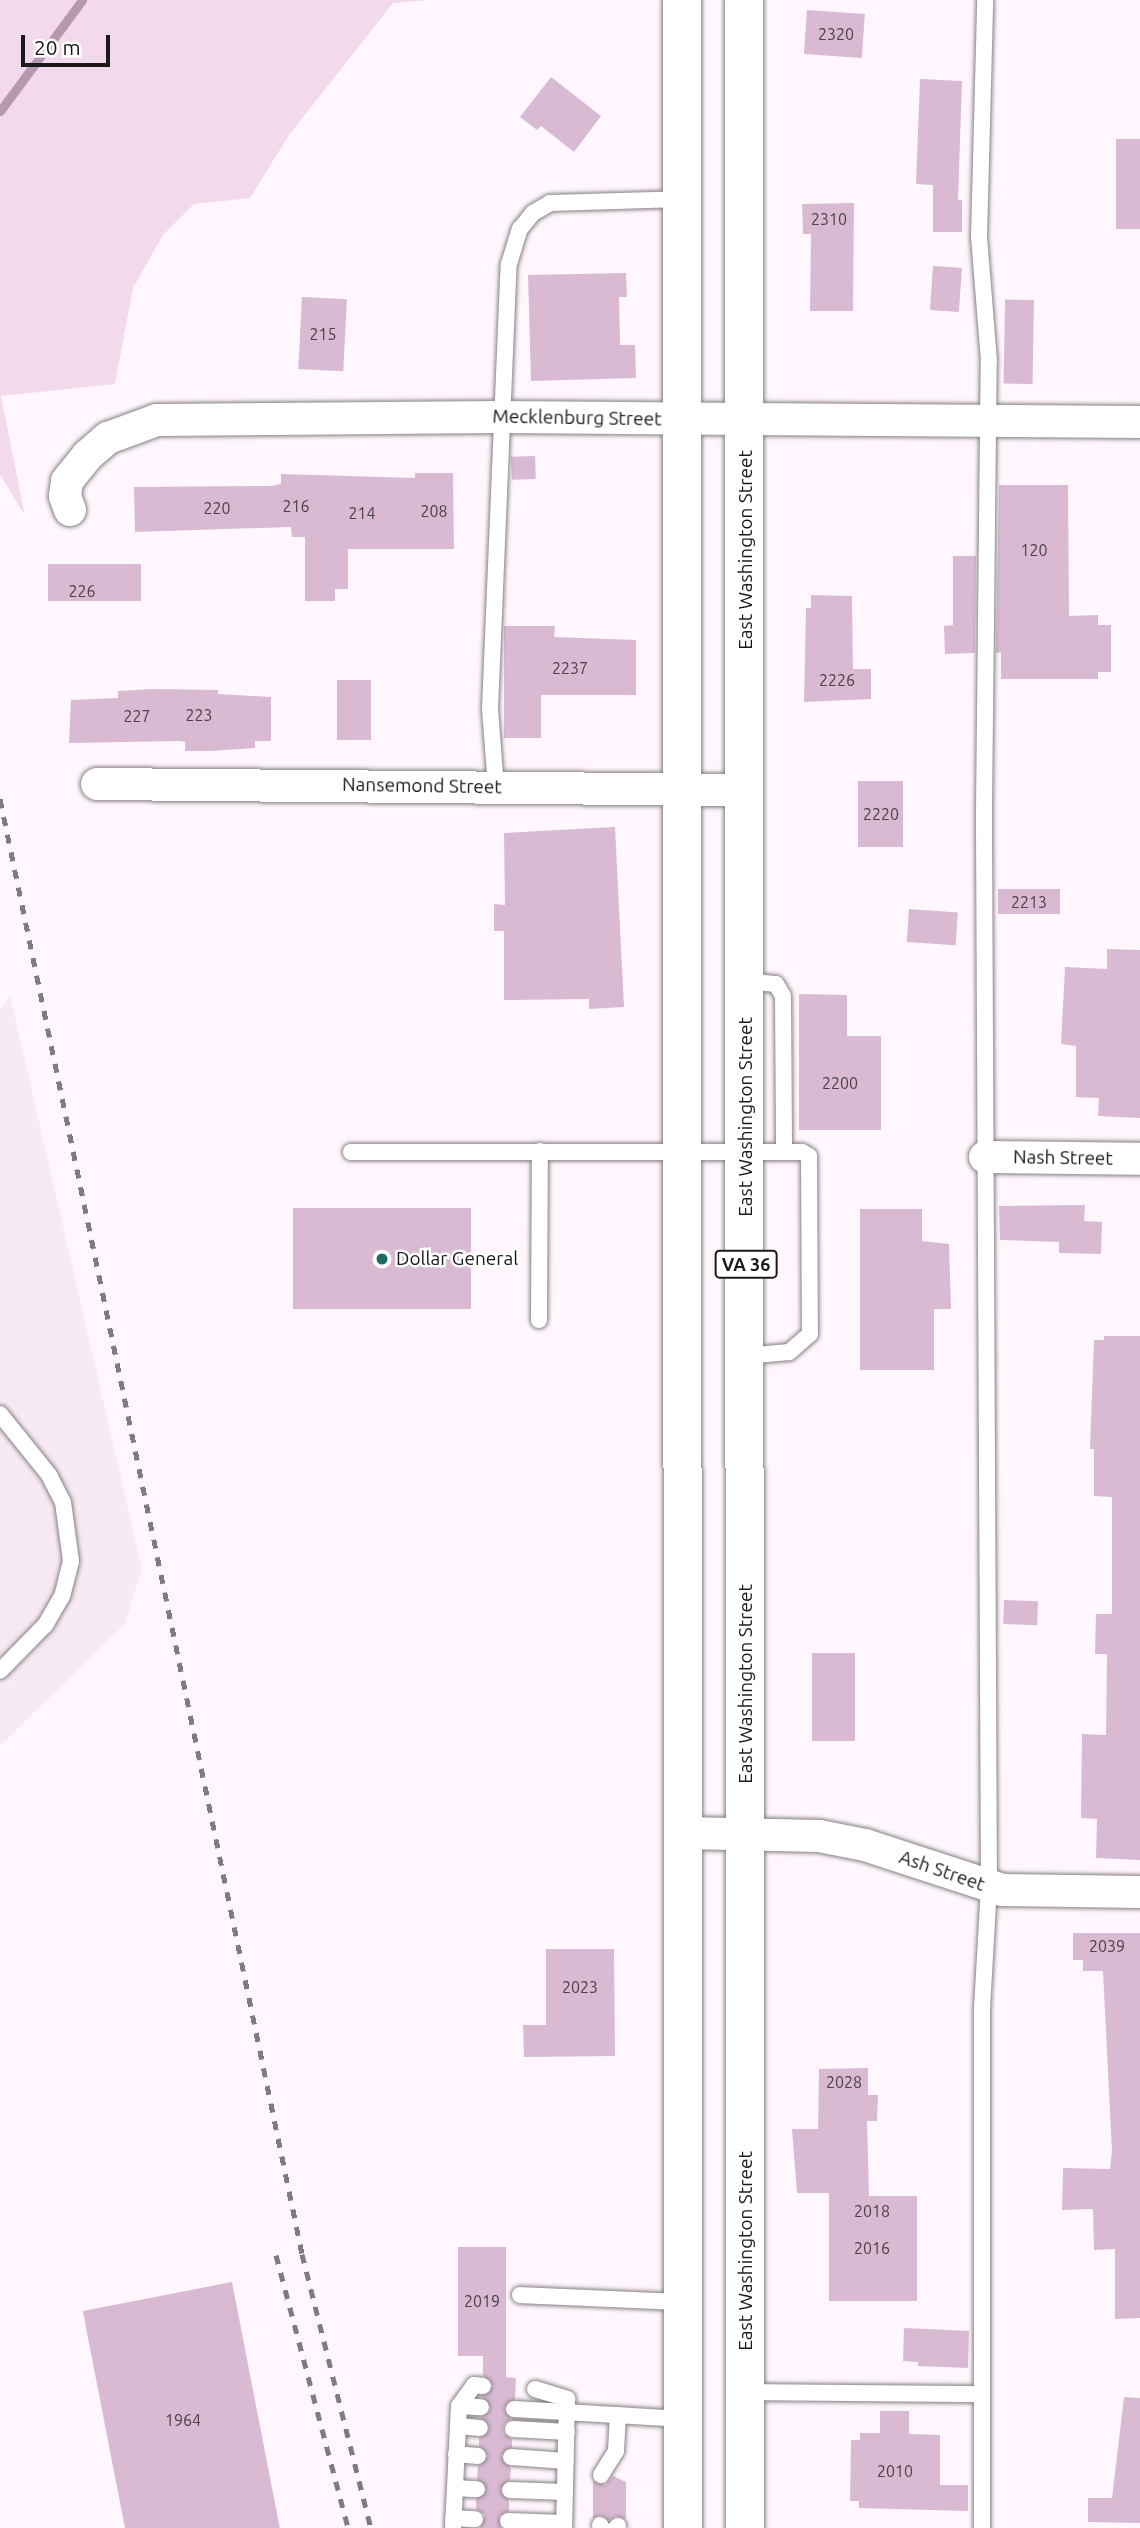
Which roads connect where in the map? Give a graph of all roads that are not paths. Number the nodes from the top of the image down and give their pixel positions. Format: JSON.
{"nodes":[{"id":1,"x":682,"y":0,"type":"edge"},
{"id":2,"x":744,"y":0,"type":"edge"},
{"id":3,"x":985,"y":0,"type":"edge"},
{"id":4,"x":684,"y":199,"type":"junction"},
{"id":5,"x":500,"y":417,"type":"junction"},
{"id":6,"x":683,"y":419,"type":"junction"},
{"id":7,"x":746,"y":420,"type":"junction"},
{"id":8,"x":988,"y":422,"type":"junction"},
{"id":9,"x":1140,"y":422,"type":"edge"},
{"id":10,"x":70,"y":510,"type":"dead end"},
{"id":11,"x":97,"y":784,"type":"dead end"},
{"id":12,"x":496,"y":787,"type":"junction"},
{"id":13,"x":683,"y":789,"type":"junction"},
{"id":14,"x":747,"y":790,"type":"junction"},
{"id":15,"x":746,"y":981,"type":"junction"},
{"id":16,"x":540,"y":1151,"type":"junction"},
{"id":17,"x":351,"y":1152,"type":"dead end"},
{"id":18,"x":784,"y":1152,"type":"junction"},
{"id":19,"x":683,"y":1153,"type":"junction"},
{"id":20,"x":746,"y":1154,"type":"junction"},
{"id":21,"x":985,"y":1157,"type":"junction"},
{"id":22,"x":1140,"y":1159,"type":"edge"},
{"id":23,"x":539,"y":1321,"type":"dead end"},
{"id":24,"x":746,"y":1356,"type":"junction"},
{"id":25,"x":0,"y":1414,"type":"edge"},
{"id":26,"x":0,"y":1671,"type":"edge"},
{"id":27,"x":685,"y":1833,"type":"junction"},
{"id":28,"x":747,"y":1833,"type":"junction"},
{"id":29,"x":989,"y":1888,"type":"junction"},
{"id":30,"x":1140,"y":1892,"type":"edge"},
{"id":31,"x":520,"y":2295,"type":"dead end"},
{"id":32,"x":683,"y":2302,"type":"junction"},
{"id":33,"x":483,"y":2386,"type":"dead end"},
{"id":34,"x":535,"y":2389,"type":"dead end"},
{"id":35,"x":745,"y":2392,"type":"junction"},
{"id":36,"x":981,"y":2394,"type":"junction"},
{"id":37,"x":458,"y":2406,"type":"junction"},
{"id":38,"x":481,"y":2407,"type":"dead end"},
{"id":39,"x":514,"y":2409,"type":"dead end"},
{"id":40,"x":568,"y":2412,"type":"junction"},
{"id":41,"x":618,"y":2415,"type":"junction"},
{"id":42,"x":683,"y":2419,"type":"junction"},
{"id":43,"x":458,"y":2427,"type":"junction"},
{"id":44,"x":480,"y":2428,"type":"dead end"},
{"id":45,"x":513,"y":2429,"type":"dead end"},
{"id":46,"x":567,"y":2432,"type":"junction"},
{"id":47,"x":616,"y":2451,"type":"junction"},
{"id":48,"x":456,"y":2454,"type":"junction"},
{"id":49,"x":478,"y":2456,"type":"dead end"},
{"id":50,"x":511,"y":2458,"type":"dead end"},
{"id":51,"x":566,"y":2461,"type":"junction"},
{"id":52,"x":601,"y":2475,"type":"dead end"},
{"id":53,"x":618,"y":2476,"type":"dead end"},
{"id":54,"x":454,"y":2488,"type":"junction"},
{"id":55,"x":477,"y":2489,"type":"dead end"},
{"id":56,"x":510,"y":2490,"type":"dead end"},
{"id":57,"x":565,"y":2493,"type":"junction"},
{"id":58,"x":475,"y":2519,"type":"dead end"},
{"id":59,"x":508,"y":2521,"type":"dead end"},
{"id":60,"x":453,"y":2523,"type":"edge"},
{"id":61,"x":564,"y":2525,"type":"edge"},
{"id":62,"x":683,"y":2528,"type":"edge"},
{"id":63,"x":745,"y":2528,"type":"edge"},
{"id":64,"x":982,"y":2528,"type":"edge"}],
"edges":[{"from":1,"to":4,"type":"highway"},
{"from":2,"to":7,"type":"highway","name":"East Washington Street","number":"VA 36"},
{"from":3,"to":8,"type":"lane"},
{"from":4,"to":5,"type":"lane"},
{"from":4,"to":6,"type":"highway"},
{"from":5,"to":6,"type":"street","name":"Mecklenburg Street"},
{"from":5,"to":10,"type":"street","name":"Mecklenburg Street"},
{"from":5,"to":12,"type":"lane"},
{"from":6,"to":7,"type":"street","name":"Mecklenburg Street"},
{"from":6,"to":13,"type":"highway"},
{"from":7,"to":8,"type":"street","name":"Mecklenburg Street"},
{"from":7,"to":14,"type":"highway","name":"East Washington Street","number":"VA 36"},
{"from":8,"to":9,"type":"street","name":"Mecklenburg Street"},
{"from":8,"to":21,"type":"lane"},
{"from":11,"to":12,"type":"street","name":"Nansemond Street"},
{"from":12,"to":13,"type":"street","name":"Nansemond Street"},
{"from":13,"to":14,"type":"street","name":"Nansemond Street"},
{"from":13,"to":19,"type":"highway"},
{"from":14,"to":15,"type":"highway","name":"East Washington Street","number":"VA 36"},
{"from":15,"to":18,"type":"lane"},
{"from":15,"to":20,"type":"highway","name":"East Washington Street","number":"VA 36"},
{"from":16,"to":17,"type":"lane"},
{"from":16,"to":19,"type":"lane"},
{"from":16,"to":23,"type":"lane"},
{"from":18,"to":20,"type":"lane"},
{"from":18,"to":24,"type":"lane"},
{"from":19,"to":20,"type":"lane"},
{"from":19,"to":27,"type":"highway"},
{"from":20,"to":24,"type":"highway","name":"East Washington Street","number":"VA 36"},
{"from":21,"to":22,"type":"street","name":"Nash Street"},
{"from":21,"to":29,"type":"lane"},
{"from":24,"to":28,"type":"highway","name":"East Washington Street","number":"VA 36"},
{"from":25,"to":26,"type":"lane"},
{"from":27,"to":28,"type":"street","name":"Ash Street"},
{"from":27,"to":32,"type":"highway"},
{"from":28,"to":29,"type":"street","name":"Ash Street"},
{"from":28,"to":35,"type":"highway","name":"East Washington Street","number":"VA 36"},
{"from":29,"to":30,"type":"street","name":"Ash Street"},
{"from":29,"to":36,"type":"lane"},
{"from":31,"to":32,"type":"lane"},
{"from":32,"to":42,"type":"highway"},
{"from":33,"to":37,"type":"lane"},
{"from":34,"to":40,"type":"lane"},
{"from":35,"to":36,"type":"lane"},
{"from":35,"to":63,"type":"highway","name":"East Washington Street","number":"VA 36"},
{"from":36,"to":64,"type":"lane"},
{"from":37,"to":38,"type":"lane"},
{"from":37,"to":43,"type":"lane"},
{"from":39,"to":40,"type":"lane"},
{"from":40,"to":41,"type":"lane"},
{"from":40,"to":46,"type":"lane"},
{"from":41,"to":42,"type":"lane"},
{"from":41,"to":47,"type":"lane"},
{"from":42,"to":62,"type":"highway"},
{"from":43,"to":44,"type":"lane"},
{"from":43,"to":48,"type":"lane"},
{"from":45,"to":46,"type":"lane"},
{"from":46,"to":51,"type":"lane"},
{"from":47,"to":52,"type":"lane"},
{"from":47,"to":53,"type":"lane"},
{"from":48,"to":49,"type":"lane"},
{"from":48,"to":54,"type":"lane"},
{"from":50,"to":51,"type":"lane"},
{"from":51,"to":57,"type":"lane"},
{"from":54,"to":55,"type":"lane"},
{"from":54,"to":60,"type":"lane"},
{"from":56,"to":57,"type":"lane"},
{"from":57,"to":61,"type":"lane"},
{"from":58,"to":60,"type":"lane"},
{"from":59,"to":61,"type":"lane"}]}
